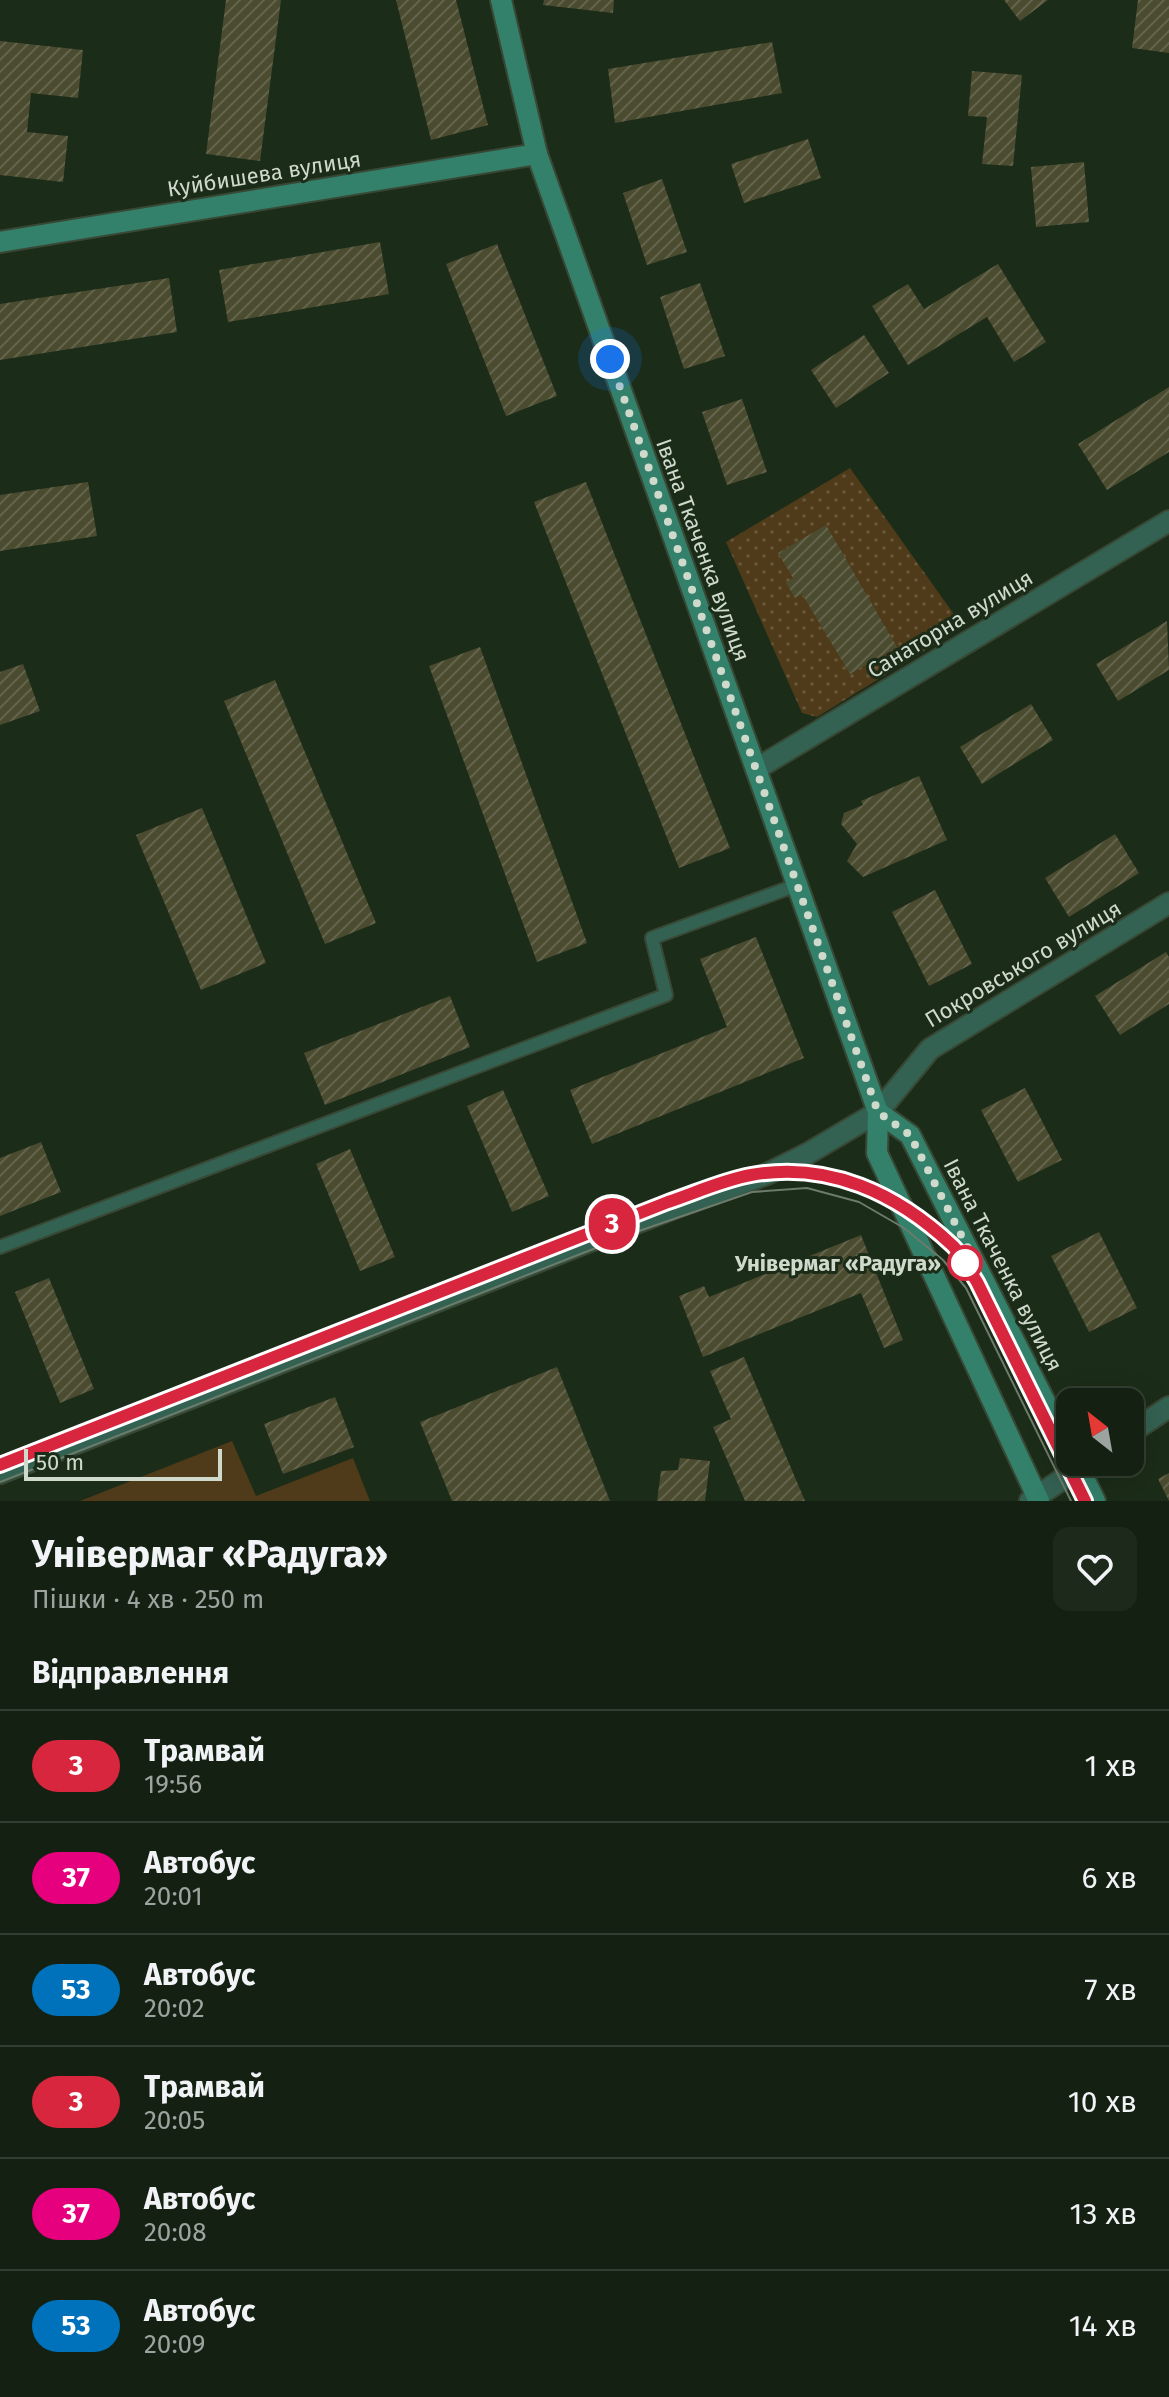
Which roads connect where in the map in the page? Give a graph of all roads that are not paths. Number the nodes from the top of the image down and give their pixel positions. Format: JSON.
{"nodes":[{"id":1,"x":501,"y":0,"type":"edge"},
{"id":2,"x":537,"y":154,"type":"junction"},
{"id":3,"x":0,"y":242,"type":"edge"},
{"id":4,"x":1169,"y":521,"type":"edge"},
{"id":5,"x":756,"y":769,"type":"junction"},
{"id":6,"x":797,"y":885,"type":"junction"},
{"id":7,"x":1169,"y":903,"type":"edge"},
{"id":8,"x":878,"y":1112,"type":"junction"},
{"id":9,"x":0,"y":1247,"type":"edge"},
{"id":10,"x":1169,"y":1407,"type":"edge"},
{"id":11,"x":1056,"y":1418,"type":"edge"},
{"id":12,"x":1144,"y":1424,"type":"edge"},
{"id":13,"x":0,"y":1473,"type":"edge"},
{"id":14,"x":1064,"y":1476,"type":"edge"},
{"id":15,"x":1084,"y":1476,"type":"edge"},
{"id":16,"x":1035,"y":1500,"type":"edge"},
{"id":17,"x":1095,"y":1501,"type":"edge"}],
"edges":[{"from":1,"to":2,"type":"main road","name":"Івана Ткаченка вулиця"},
{"from":2,"to":3,"type":"main road","name":"Куйбишева вулиця"},
{"from":2,"to":5,"type":"main road","name":"Івана Ткаченка вулиця"},
{"from":4,"to":5,"type":"street","name":"Санаторна вулиця"},
{"from":5,"to":6,"type":"main road","name":"Івана Ткаченка вулиця"},
{"from":6,"to":8,"type":"main road","name":"Івана Ткаченка вулиця"},
{"from":6,"to":9,"type":"lane"},
{"from":7,"to":8,"type":"street","name":"Покровського вулиця"},
{"from":8,"to":11,"type":"main road","name":"Івана Ткаченка вулиця"},
{"from":8,"to":13,"type":"street","name":"Покровського вулиця"},
{"from":8,"to":16,"type":"main road","name":"Івана Ткаченка вулиця"},
{"from":10,"to":12,"type":"street"},
{"from":14,"to":16,"type":"street"},
{"from":15,"to":17,"type":"main road","name":"Івана Ткаченка вулиця"}]}
